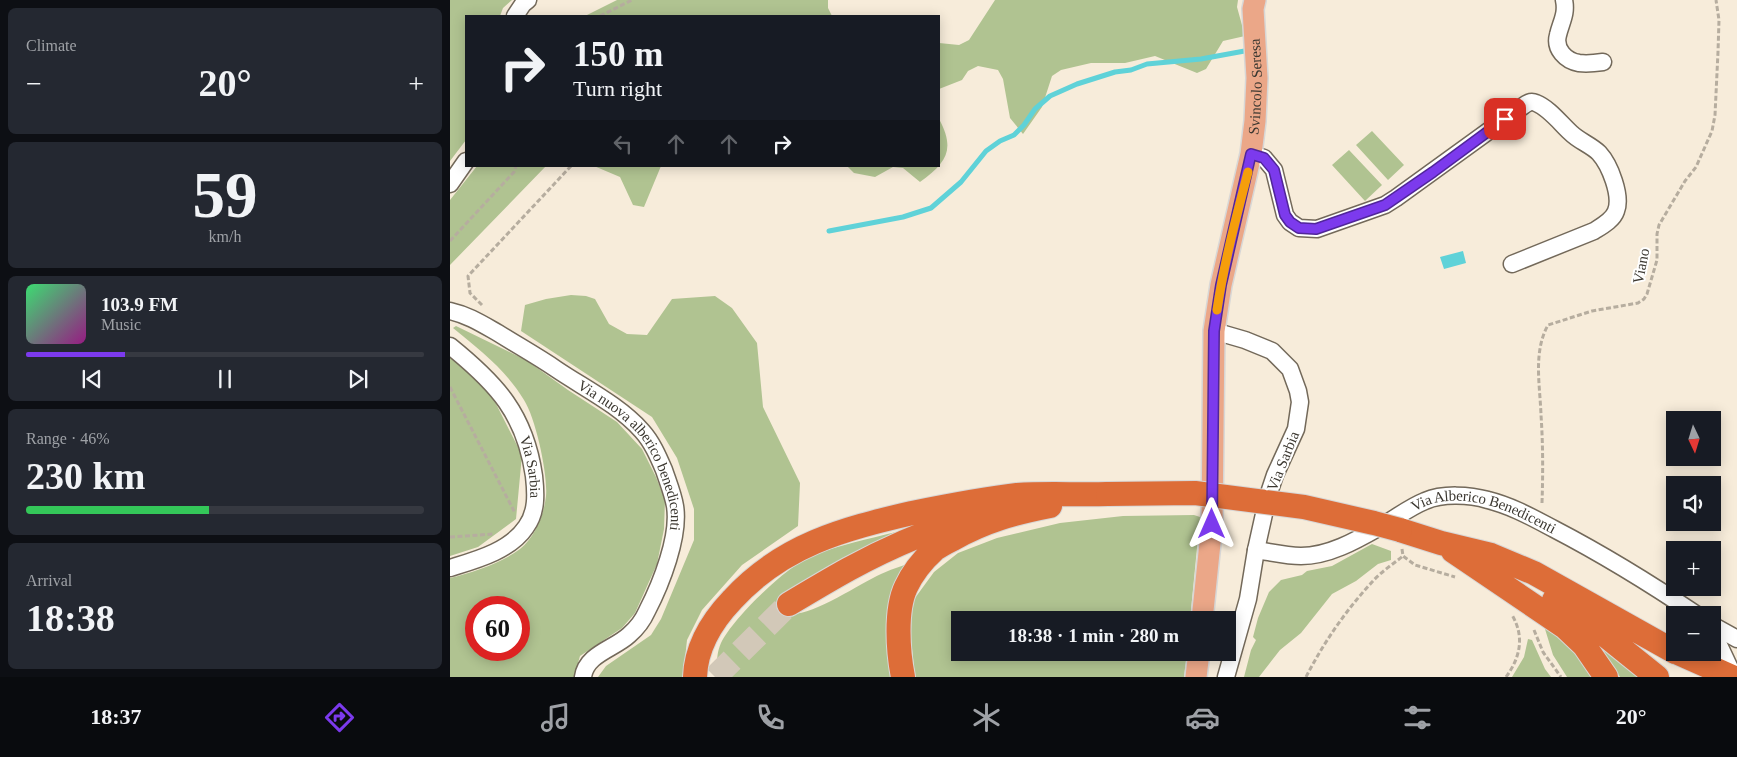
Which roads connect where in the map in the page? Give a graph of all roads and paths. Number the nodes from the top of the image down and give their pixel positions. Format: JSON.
{"nodes":[{"id":1,"x":528,"y":0,"type":"edge"},
{"id":2,"x":632,"y":0,"type":"edge"},
{"id":3,"x":1255,"y":0,"type":"edge"},
{"id":4,"x":1564,"y":0,"type":"edge"},
{"id":5,"x":1716,"y":0,"type":"edge"},
{"id":6,"x":516,"y":15,"type":"edge"},
{"id":7,"x":602,"y":15,"type":"edge"},
{"id":8,"x":1603,"y":62,"type":"dead end"},
{"id":9,"x":1251,"y":154,"type":"junction"},
{"id":10,"x":465,"y":162,"type":"edge"},
{"id":11,"x":516,"y":167,"type":"edge"},
{"id":12,"x":570,"y":167,"type":"edge"},
{"id":13,"x":450,"y":184,"type":"edge"},
{"id":14,"x":450,"y":241,"type":"edge"},
{"id":15,"x":1512,"y":264,"type":"dead end"},
{"id":16,"x":483,"y":307,"type":"dead end"},
{"id":17,"x":450,"y":311,"type":"edge"},
{"id":18,"x":1214,"y":331,"type":"junction"},
{"id":19,"x":450,"y":346,"type":"edge"},
{"id":20,"x":450,"y":387,"type":"edge"},
{"id":21,"x":1108,"y":494,"type":"junction"},
{"id":22,"x":1542,"y":503,"type":"dead end"},
{"id":23,"x":515,"y":519,"type":"dead end"},
{"id":24,"x":497,"y":534,"type":"dead end"},
{"id":25,"x":450,"y":537,"type":"edge"},
{"id":26,"x":1401,"y":539,"type":"junction"},
{"id":27,"x":1441,"y":543,"type":"junction"},
{"id":28,"x":1256,"y":550,"type":"junction"},
{"id":29,"x":1403,"y":556,"type":"junction"},
{"id":30,"x":450,"y":568,"type":"edge"},
{"id":31,"x":1459,"y":579,"type":"dead end"},
{"id":32,"x":789,"y":604,"type":"tunnel mouth"},
{"id":33,"x":1683,"y":606,"type":"edge"},
{"id":34,"x":1203,"y":611,"type":"edge"},
{"id":35,"x":1510,"y":613,"type":"dead end"},
{"id":36,"x":1533,"y":624,"type":"dead end"},
{"id":37,"x":1721,"y":630,"type":"edge"},
{"id":38,"x":1737,"y":639,"type":"edge"},
{"id":39,"x":1666,"y":647,"type":"edge"},
{"id":40,"x":1721,"y":650,"type":"edge"},
{"id":41,"x":1198,"y":661,"type":"edge"},
{"id":42,"x":1697,"y":661,"type":"edge"},
{"id":43,"x":583,"y":677,"type":"edge"},
{"id":44,"x":695,"y":677,"type":"edge"},
{"id":45,"x":903,"y":677,"type":"edge"},
{"id":46,"x":1196,"y":677,"type":"edge"},
{"id":47,"x":1226,"y":677,"type":"edge"},
{"id":48,"x":1306,"y":677,"type":"edge"},
{"id":49,"x":1506,"y":677,"type":"edge"},
{"id":50,"x":1561,"y":677,"type":"edge"},
{"id":51,"x":1606,"y":677,"type":"edge"},
{"id":52,"x":1657,"y":677,"type":"edge"},
{"id":53,"x":1733,"y":677,"type":"edge"}],
"edges":[{"from":1,"to":6,"type":"street"},
{"from":2,"to":7,"type":"path"},
{"from":3,"to":9,"type":"main road","name":"Svincolo Seresa"},
{"from":4,"to":8,"type":"street"},
{"from":5,"to":22,"type":"path","name":"Viano"},
{"from":9,"to":15,"type":"street"},
{"from":9,"to":18,"type":"main road","name":"Svincolo Seresa"},
{"from":10,"to":13,"type":"street"},
{"from":11,"to":14,"type":"path"},
{"from":12,"to":16,"type":"path"},
{"from":17,"to":43,"type":"street","name":"Via nuova alberico benedicenti"},
{"from":18,"to":28,"type":"street","name":"Via Sarbia"},
{"from":18,"to":34,"type":"main road","name":"Svincolo Seresa"},
{"from":19,"to":30,"type":"street","name":"Via Sarbia"},
{"from":20,"to":23,"type":"path"},
{"from":21,"to":26,"type":"highway","bridge":true},
{"from":21,"to":32,"type":"highway"},
{"from":21,"to":44,"type":"highway"},
{"from":21,"to":45,"type":"highway"},
{"from":24,"to":25,"type":"path"},
{"from":26,"to":27,"type":"highway"},
{"from":26,"to":29,"type":"path"},
{"from":27,"to":39,"type":"highway"},
{"from":27,"to":51,"type":"highway"},
{"from":27,"to":52,"type":"highway"},
{"from":28,"to":33,"type":"street","name":"Via Alberico Benedicenti"},
{"from":28,"to":47,"type":"street"},
{"from":29,"to":31,"type":"path"},
{"from":29,"to":48,"type":"path"},
{"from":35,"to":49,"type":"path"},
{"from":36,"to":50,"type":"path"},
{"from":37,"to":38,"type":"street"},
{"from":40,"to":53,"type":"street"},
{"from":41,"to":46,"type":"main road"},
{"from":42,"to":53,"type":"highway"}]}
